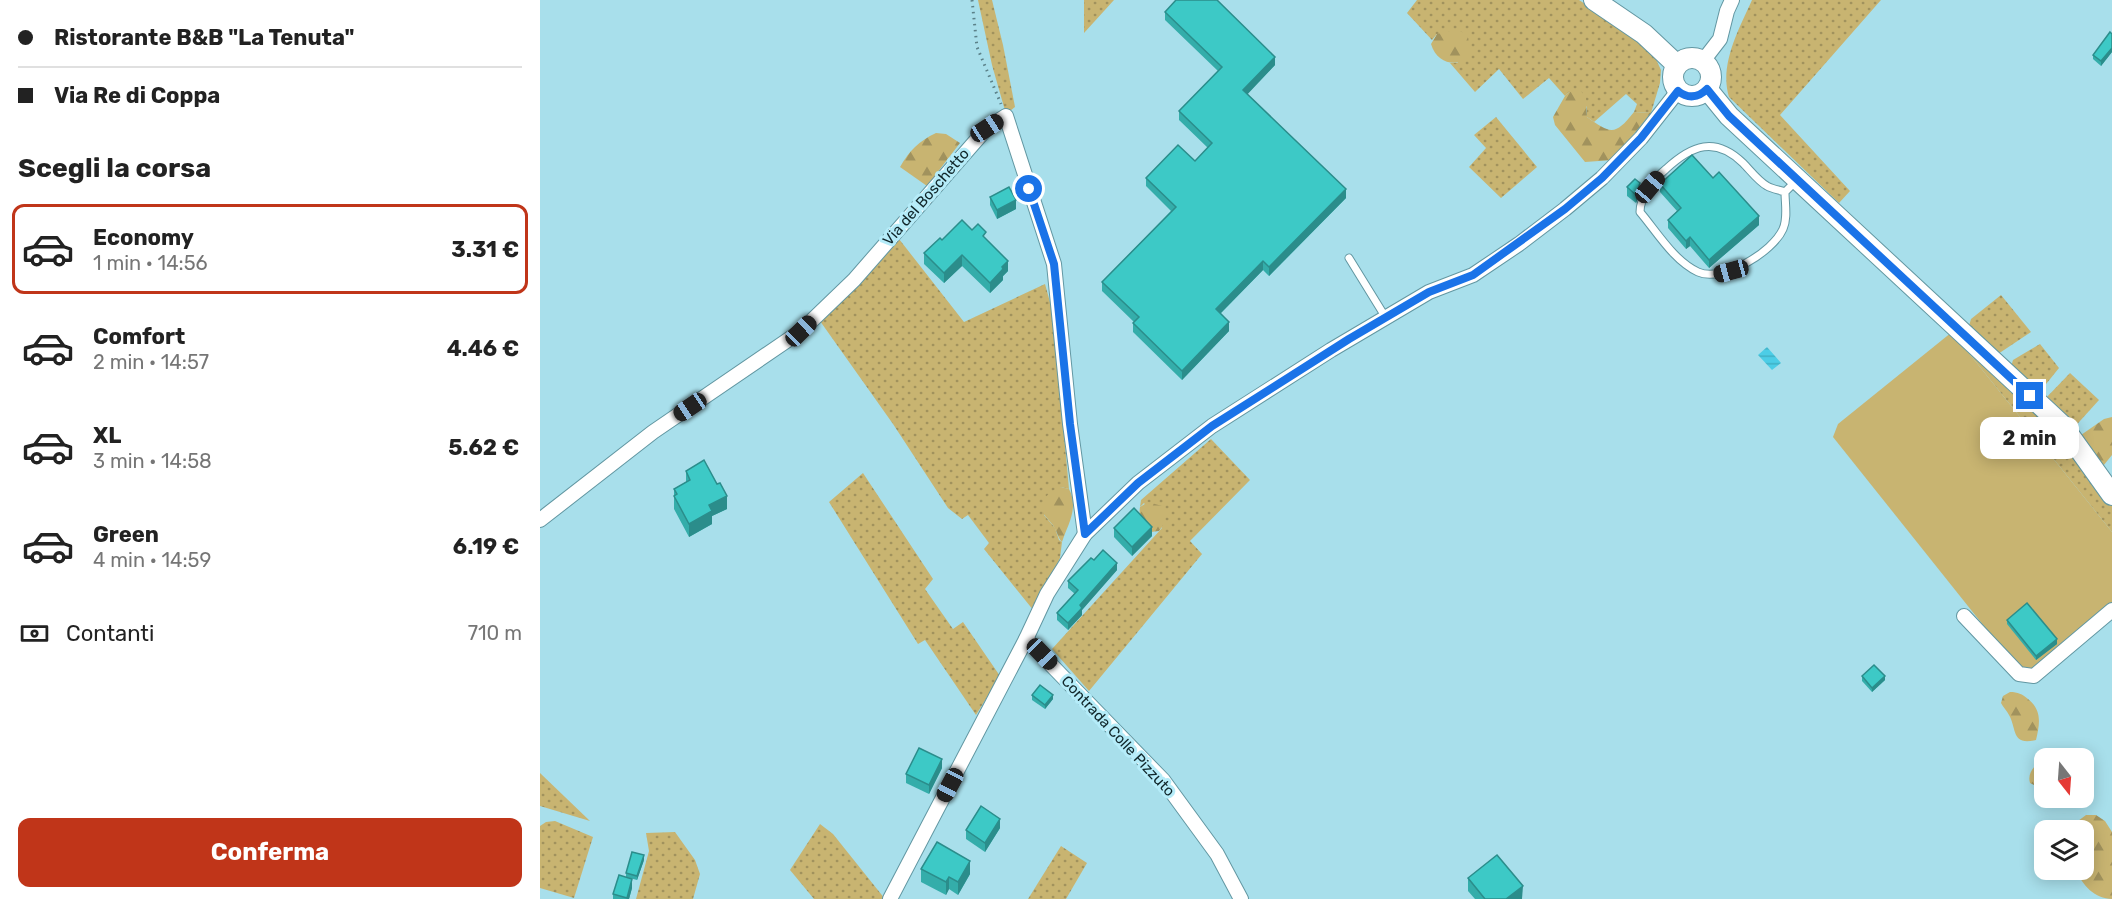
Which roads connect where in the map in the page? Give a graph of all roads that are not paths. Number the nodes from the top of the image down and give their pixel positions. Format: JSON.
{"nodes":[{"id":1,"x":1594,"y":0,"type":"edge"},
{"id":2,"x":1732,"y":0,"type":"edge"},
{"id":3,"x":1702,"y":61,"type":"junction"},
{"id":4,"x":1677,"y":65,"type":"junction"},
{"id":5,"x":1707,"y":89,"type":"junction"},
{"id":6,"x":1678,"y":91,"type":"junction"},
{"id":7,"x":1791,"y":186,"type":"junction"},
{"id":8,"x":1349,"y":258,"type":"dead end"},
{"id":9,"x":1386,"y":318,"type":"junction"},
{"id":10,"x":2112,"y":495,"type":"edge"},
{"id":11,"x":540,"y":520,"type":"edge"},
{"id":12,"x":1085,"y":534,"type":"junction"},
{"id":13,"x":2112,"y":610,"type":"edge"},
{"id":14,"x":1964,"y":616,"type":"dead end"},
{"id":15,"x":1026,"y":639,"type":"junction"},
{"id":16,"x":890,"y":899,"type":"edge"},
{"id":17,"x":1241,"y":899,"type":"edge"}],
"edges":[{"from":1,"to":4,"type":"street"},
{"from":2,"to":3,"type":"street"},
{"from":3,"to":4,"type":"street"},
{"from":3,"to":5,"type":"street"},
{"from":4,"to":6,"type":"street"},
{"from":5,"to":6,"type":"street"},
{"from":5,"to":7,"type":"street"},
{"from":6,"to":9,"type":"street"},
{"from":7,"to":7,"type":"lane"},
{"from":7,"to":10,"type":"street"},
{"from":8,"to":9,"type":"lane"},
{"from":9,"to":12,"type":"street"},
{"from":11,"to":12,"type":"street","name":"Via del Boschetto"},
{"from":12,"to":15,"type":"street"},
{"from":13,"to":14,"type":"street"},
{"from":15,"to":16,"type":"street"},
{"from":15,"to":17,"type":"street","name":"Contrada Colle Pizzuto"}]}
